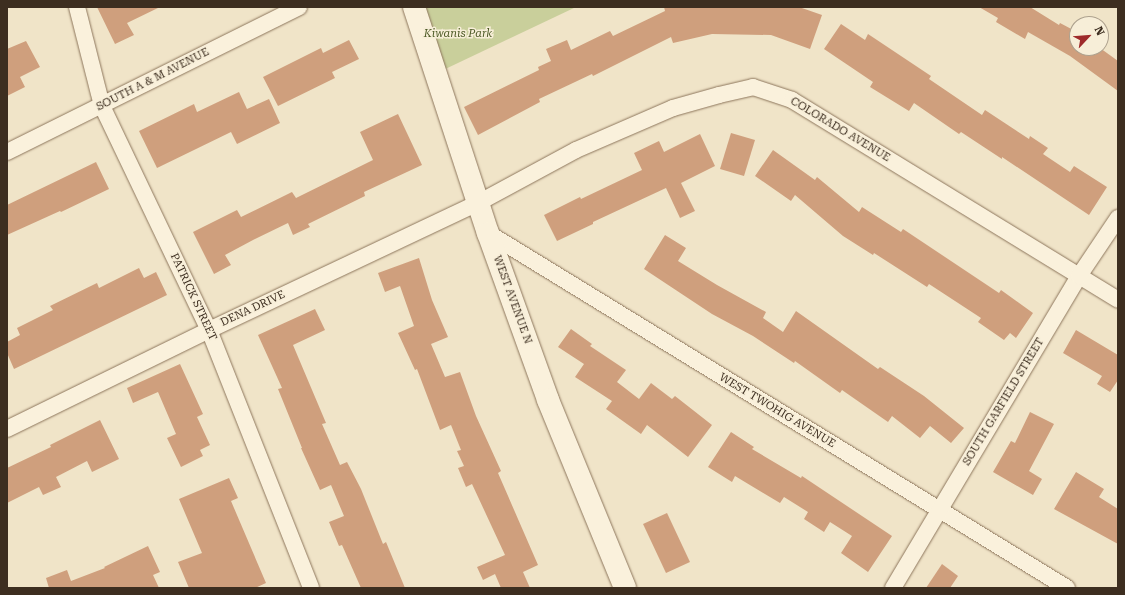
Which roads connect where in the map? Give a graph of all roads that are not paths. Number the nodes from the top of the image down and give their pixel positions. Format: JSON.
{"nodes":[{"id":1,"x":77,"y":7,"type":"edge"},
{"id":2,"x":299,"y":7,"type":"edge"},
{"id":3,"x":414,"y":7,"type":"edge"},
{"id":4,"x":102,"y":106,"type":"junction"},
{"id":5,"x":7,"y":152,"type":"edge"},
{"id":6,"x":478,"y":203,"type":"junction"},
{"id":7,"x":1118,"y":218,"type":"edge"},
{"id":8,"x":488,"y":233,"type":"junction"},
{"id":9,"x":1079,"y":276,"type":"junction"},
{"id":10,"x":1118,"y":300,"type":"edge"},
{"id":11,"x":209,"y":330,"type":"junction"},
{"id":12,"x":7,"y":428,"type":"edge"},
{"id":13,"x":940,"y":510,"type":"junction"},
{"id":14,"x":311,"y":588,"type":"edge"},
{"id":15,"x":625,"y":588,"type":"edge"},
{"id":16,"x":893,"y":588,"type":"edge"},
{"id":17,"x":1067,"y":588,"type":"edge"}],
"edges":[{"from":1,"to":4,"type":"street","name":"PATRICK STREET"},
{"from":2,"to":4,"type":"street","name":"SOUTH A & M AVENUE"},
{"from":3,"to":6,"type":"main road","name":"WEST AVENUE N"},
{"from":4,"to":5,"type":"street","name":"SOUTH A & M AVENUE"},
{"from":4,"to":11,"type":"street","name":"PATRICK STREET"},
{"from":6,"to":8,"type":"main road","name":"WEST AVENUE N"},
{"from":6,"to":9,"type":"street","name":"COLORADO AVENUE"},
{"from":6,"to":11,"type":"street","name":"DENA DRIVE"},
{"from":7,"to":9,"type":"street","name":"SOUTH GARFIELD STREET"},
{"from":8,"to":13,"type":"street","name":"WEST TWOHIG AVENUE"},
{"from":8,"to":15,"type":"main road","name":"WEST AVENUE N"},
{"from":9,"to":10,"type":"street","name":"COLORADO AVENUE"},
{"from":9,"to":13,"type":"street","name":"SOUTH GARFIELD STREET"},
{"from":11,"to":12,"type":"street","name":"DENA DRIVE"},
{"from":11,"to":14,"type":"street","name":"PATRICK STREET"},
{"from":13,"to":16,"type":"street","name":"SOUTH GARFIELD STREET"},
{"from":13,"to":17,"type":"street","name":"WEST TWOHIG AVENUE"}]}
